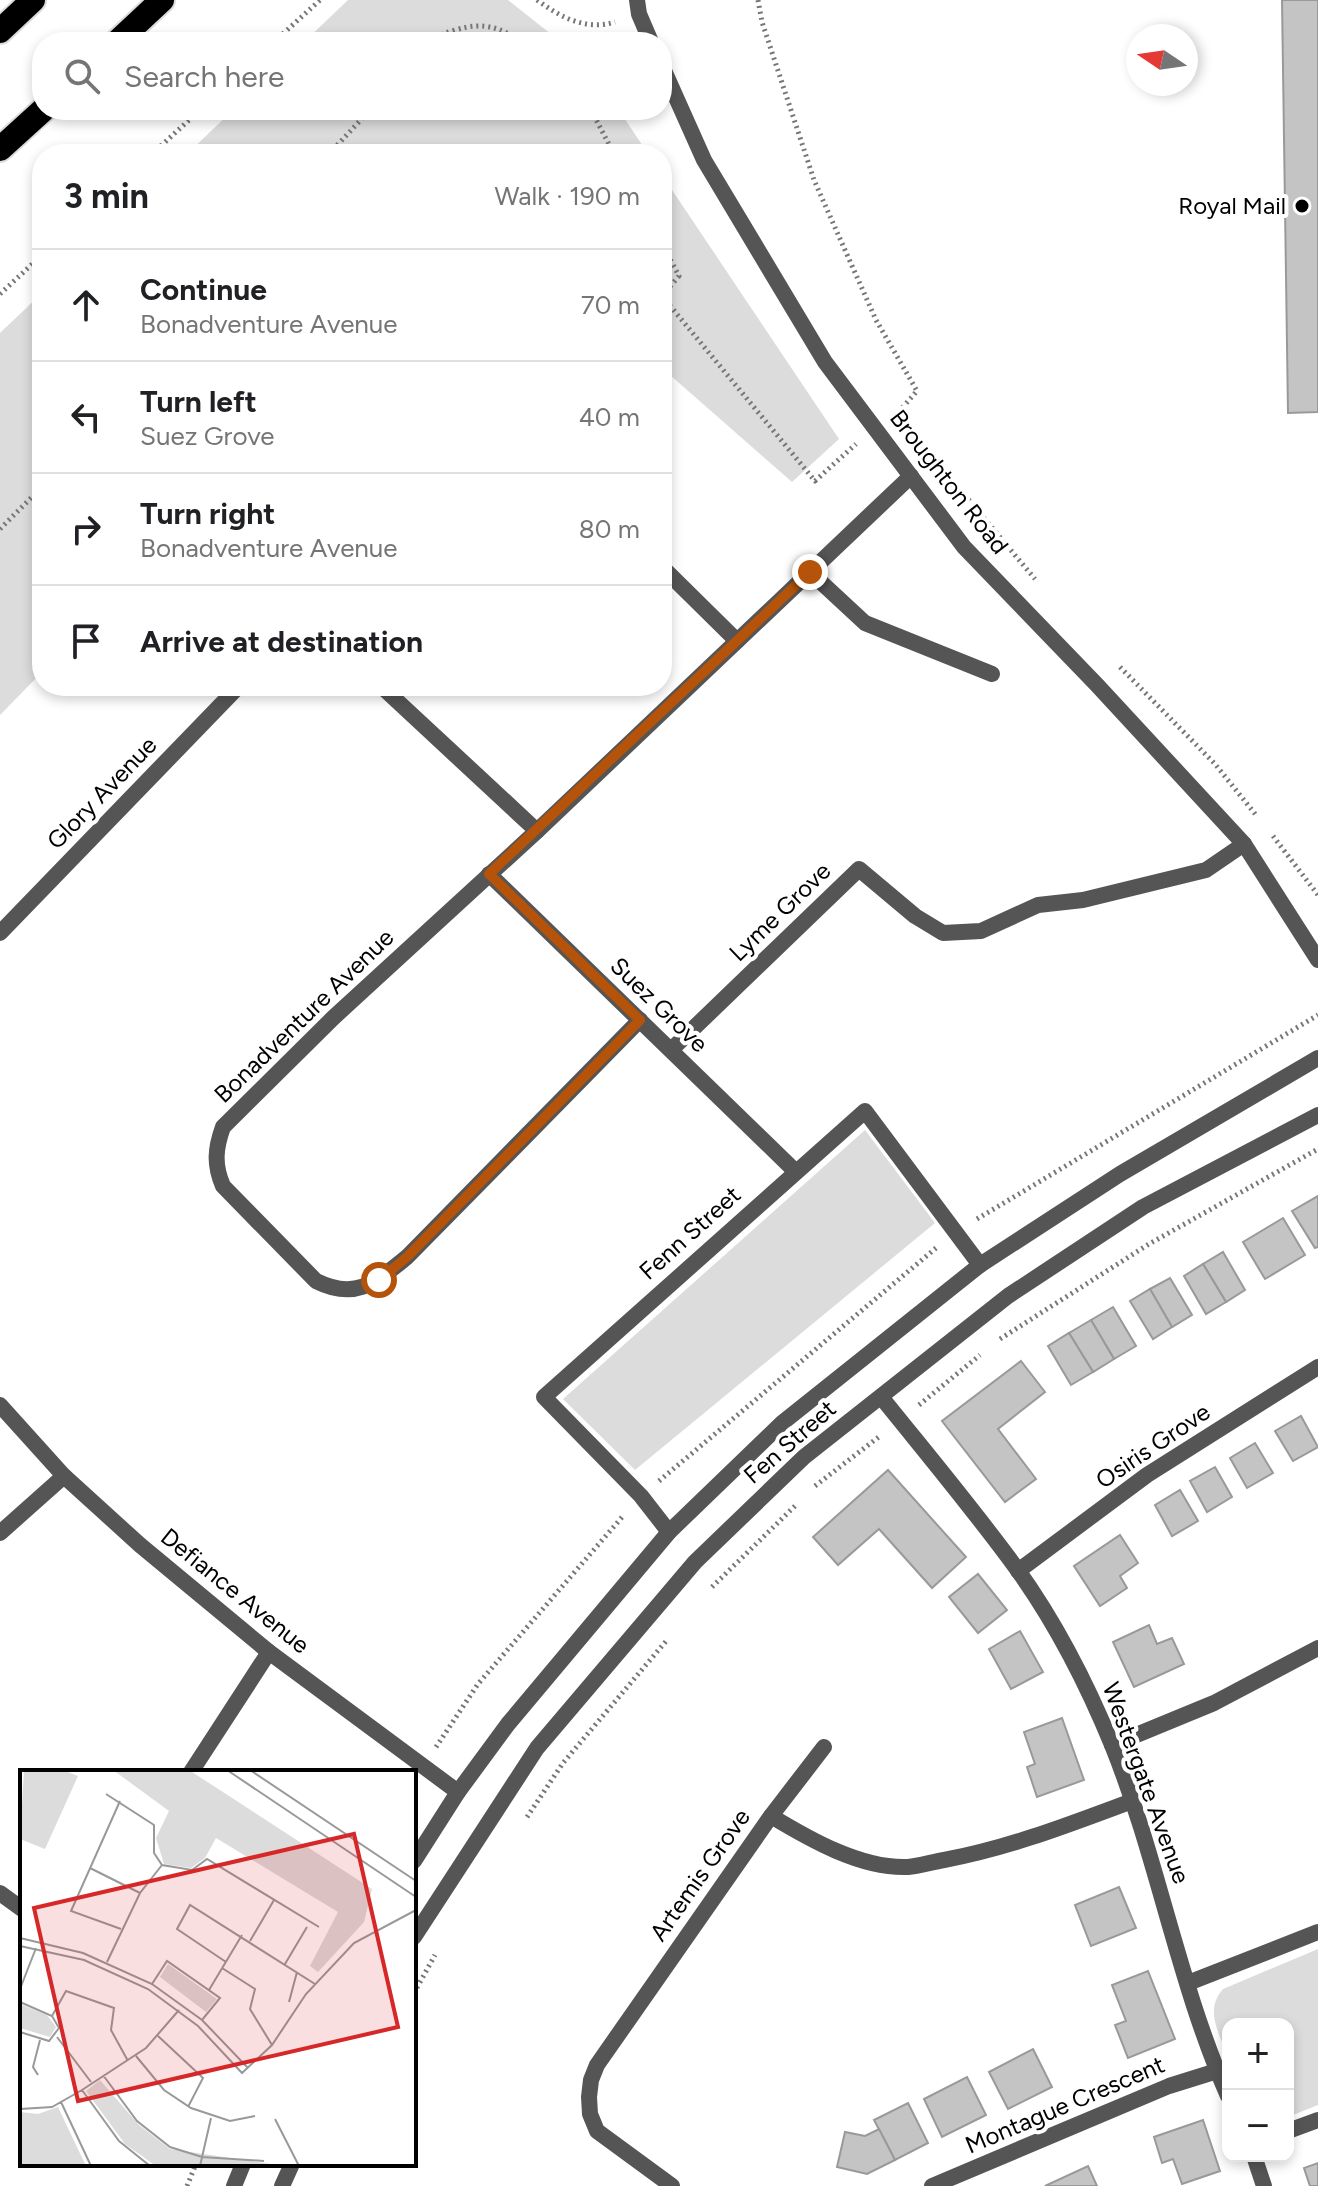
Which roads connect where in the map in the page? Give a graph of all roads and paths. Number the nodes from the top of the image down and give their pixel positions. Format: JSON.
{"nodes":[{"id":1,"x":33,"y":0,"type":"edge"},
{"id":2,"x":162,"y":0,"type":"edge"},
{"id":3,"x":320,"y":0,"type":"edge"},
{"id":4,"x":537,"y":0,"type":"edge"},
{"id":5,"x":758,"y":0,"type":"edge"},
{"id":6,"x":638,"y":7,"type":"edge"},
{"id":7,"x":0,"y":31,"type":"edge"},
{"id":8,"x":128,"y":32,"type":"edge"},
{"id":9,"x":285,"y":32,"type":"edge"},
{"id":10,"x":449,"y":32,"type":"edge"},
{"id":11,"x":506,"y":32,"type":"edge"},
{"id":12,"x":647,"y":32,"type":"edge"},
{"id":13,"x":672,"y":88,"type":"edge"},
{"id":14,"x":32,"y":120,"type":"edge"},
{"id":15,"x":189,"y":120,"type":"edge"},
{"id":16,"x":361,"y":120,"type":"edge"},
{"id":17,"x":596,"y":120,"type":"edge"},
{"id":18,"x":163,"y":144,"type":"edge"},
{"id":19,"x":338,"y":144,"type":"edge"},
{"id":20,"x":609,"y":144,"type":"edge"},
{"id":21,"x":0,"y":149,"type":"edge"},
{"id":22,"x":672,"y":263,"type":"edge"},
{"id":23,"x":32,"y":264,"type":"edge"},
{"id":24,"x":672,"y":284,"type":"edge"},
{"id":25,"x":0,"y":294,"type":"edge"},
{"id":26,"x":672,"y":308,"type":"edge"},
{"id":27,"x":893,"y":417,"type":"dead end"},
{"id":28,"x":917,"y":439,"type":"dead end"},
{"id":29,"x":858,"y":442,"type":"dead end"},
{"id":30,"x":911,"y":476,"type":"junction"},
{"id":31,"x":32,"y":497,"type":"edge"},
{"id":32,"x":0,"y":529,"type":"edge"},
{"id":33,"x":810,"y":572,"type":"junction"},
{"id":34,"x":672,"y":577,"type":"edge"},
{"id":35,"x":1043,"y":589,"type":"dead end"},
{"id":36,"x":737,"y":641,"type":"junction"},
{"id":37,"x":1118,"y":665,"type":"dead end"},
{"id":38,"x":992,"y":674,"type":"dead end"},
{"id":39,"x":229,"y":696,"type":"edge"},
{"id":40,"x":392,"y":696,"type":"edge"},
{"id":41,"x":1263,"y":823,"type":"dead end"},
{"id":42,"x":537,"y":831,"type":"junction"},
{"id":43,"x":1273,"y":835,"type":"dead end"},
{"id":44,"x":1244,"y":844,"type":"junction"},
{"id":45,"x":489,"y":874,"type":"junction"},
{"id":46,"x":1318,"y":895,"type":"edge"},
{"id":47,"x":0,"y":933,"type":"edge"},
{"id":48,"x":1318,"y":960,"type":"edge"},
{"id":49,"x":640,"y":1020,"type":"junction"},
{"id":50,"x":671,"y":1050,"type":"junction"},
{"id":51,"x":1318,"y":1058,"type":"edge"},
{"id":52,"x":1318,"y":1115,"type":"edge"},
{"id":53,"x":1318,"y":1149,"type":"edge"},
{"id":54,"x":795,"y":1171,"type":"junction"},
{"id":55,"x":980,"y":1265,"type":"junction"},
{"id":56,"x":1318,"y":1367,"type":"edge"},
{"id":57,"x":882,"y":1398,"type":"junction"},
{"id":58,"x":0,"y":1405,"type":"edge"},
{"id":59,"x":900,"y":1421,"type":"junction"},
{"id":60,"x":64,"y":1476,"type":"junction"},
{"id":61,"x":669,"y":1532,"type":"junction"},
{"id":62,"x":0,"y":1533,"type":"edge"},
{"id":63,"x":1018,"y":1571,"type":"junction"},
{"id":64,"x":703,"y":1597,"type":"dead end"},
{"id":65,"x":673,"y":1633,"type":"dead end"},
{"id":66,"x":1318,"y":1648,"type":"edge"},
{"id":67,"x":269,"y":1652,"type":"junction"},
{"id":68,"x":1112,"y":1745,"type":"junction"},
{"id":69,"x":824,"y":1747,"type":"dead end"},
{"id":70,"x":192,"y":1770,"type":"edge"},
{"id":71,"x":458,"y":1792,"type":"junction"},
{"id":72,"x":1132,"y":1801,"type":"junction"},
{"id":73,"x":771,"y":1816,"type":"junction"},
{"id":74,"x":520,"y":1827,"type":"dead end"},
{"id":75,"x":416,"y":1858,"type":"edge"},
{"id":76,"x":0,"y":1893,"type":"edge"},
{"id":77,"x":20,"y":1908,"type":"edge"},
{"id":78,"x":1318,"y":1932,"type":"edge"},
{"id":79,"x":416,"y":1934,"type":"edge"},
{"id":80,"x":436,"y":1953,"type":"dead end"},
{"id":81,"x":1188,"y":1983,"type":"junction"},
{"id":82,"x":416,"y":1989,"type":"edge"},
{"id":83,"x":1217,"y":2071,"type":"junction"},
{"id":84,"x":1225,"y":2090,"type":"edge"},
{"id":85,"x":1318,"y":2120,"type":"edge"},
{"id":86,"x":1294,"y":2129,"type":"edge"},
{"id":87,"x":1256,"y":2162,"type":"edge"},
{"id":88,"x":195,"y":2166,"type":"edge"},
{"id":89,"x":242,"y":2166,"type":"edge"},
{"id":90,"x":291,"y":2166,"type":"edge"},
{"id":91,"x":187,"y":2186,"type":"edge"},
{"id":92,"x":234,"y":2186,"type":"edge"},
{"id":93,"x":282,"y":2186,"type":"edge"},
{"id":94,"x":672,"y":2186,"type":"edge"},
{"id":95,"x":932,"y":2186,"type":"edge"},
{"id":96,"x":1264,"y":2186,"type":"edge"}],
"edges":[{"from":1,"to":7,"type":"highway"},
{"from":2,"to":8,"type":"highway"},
{"from":3,"to":9,"type":"path"},
{"from":4,"to":6,"type":"path"},
{"from":5,"to":27,"type":"path"},
{"from":6,"to":12,"type":"street"},
{"from":10,"to":11,"type":"path"},
{"from":13,"to":30,"type":"street","name":"Broughton Road"},
{"from":14,"to":21,"type":"highway"},
{"from":15,"to":18,"type":"path"},
{"from":16,"to":19,"type":"path"},
{"from":17,"to":20,"type":"path"},
{"from":22,"to":24,"type":"path"},
{"from":23,"to":25,"type":"path"},
{"from":26,"to":29,"type":"path"},
{"from":28,"to":35,"type":"path"},
{"from":30,"to":33,"type":"street","name":"Bonadventure Avenue"},
{"from":30,"to":44,"type":"street","name":"Broughton Road"},
{"from":31,"to":32,"type":"path"},
{"from":33,"to":36,"type":"street","name":"Bonadventure Avenue"},
{"from":33,"to":38,"type":"street"},
{"from":34,"to":36,"type":"street"},
{"from":36,"to":42,"type":"street","name":"Bonadventure Avenue"},
{"from":37,"to":41,"type":"path"},
{"from":39,"to":47,"type":"street","name":"Glory Avenue"},
{"from":40,"to":42,"type":"street"},
{"from":42,"to":45,"type":"street","name":"Bonadventure Avenue"},
{"from":43,"to":46,"type":"path"},
{"from":44,"to":48,"type":"street","name":"Broughton Road"},
{"from":44,"to":50,"type":"street","name":"Lyme Grove"},
{"from":45,"to":49,"type":"street","name":"Suez Grove"},
{"from":45,"to":49,"type":"street","name":"Bonadventure Avenue"},
{"from":49,"to":50,"type":"street","name":"Suez Grove"},
{"from":50,"to":54,"type":"street","name":"Suez Grove"},
{"from":51,"to":55,"type":"street","name":"Fen Street"},
{"from":52,"to":57,"type":"street","name":"Fen Street"},
{"from":53,"to":59,"type":"path"},
{"from":54,"to":55,"type":"street","name":"Fenn Street"},
{"from":54,"to":61,"type":"street","name":"Fenn Street"},
{"from":55,"to":61,"type":"street","name":"Fen Street"},
{"from":56,"to":63,"type":"street","name":"Osiris Grove"},
{"from":57,"to":59,"type":"street","name":"Westergate Avenue"},
{"from":57,"to":79,"type":"street","name":"Fen Street"},
{"from":58,"to":60,"type":"street","name":"Defiance Avenue"},
{"from":59,"to":63,"type":"street","name":"Westergate Avenue"},
{"from":59,"to":64,"type":"path"},
{"from":60,"to":62,"type":"street"},
{"from":60,"to":67,"type":"street","name":"Defiance Avenue"},
{"from":61,"to":71,"type":"street","name":"Fen Street"},
{"from":63,"to":68,"type":"street","name":"Westergate Avenue"},
{"from":65,"to":74,"type":"path"},
{"from":66,"to":68,"type":"street"},
{"from":67,"to":70,"type":"street"},
{"from":67,"to":71,"type":"street","name":"Defiance Avenue"},
{"from":68,"to":72,"type":"street","name":"Westergate Avenue"},
{"from":69,"to":73,"type":"street"},
{"from":71,"to":75,"type":"street","name":"Fen Street"},
{"from":72,"to":73,"type":"street","name":"Artemis Grove"},
{"from":72,"to":81,"type":"street","name":"Westergate Avenue"},
{"from":73,"to":94,"type":"street","name":"Artemis Grove"},
{"from":76,"to":77,"type":"street"},
{"from":78,"to":81,"type":"street"},
{"from":80,"to":82,"type":"path"},
{"from":81,"to":83,"type":"street","name":"Westergate Avenue"},
{"from":83,"to":84,"type":"street","name":"Westergate Avenue"},
{"from":83,"to":95,"type":"street","name":"Montague Crescent"},
{"from":85,"to":86,"type":"street"},
{"from":87,"to":96,"type":"street"},
{"from":88,"to":91,"type":"path"},
{"from":89,"to":92,"type":"street"},
{"from":90,"to":93,"type":"street"}]}
